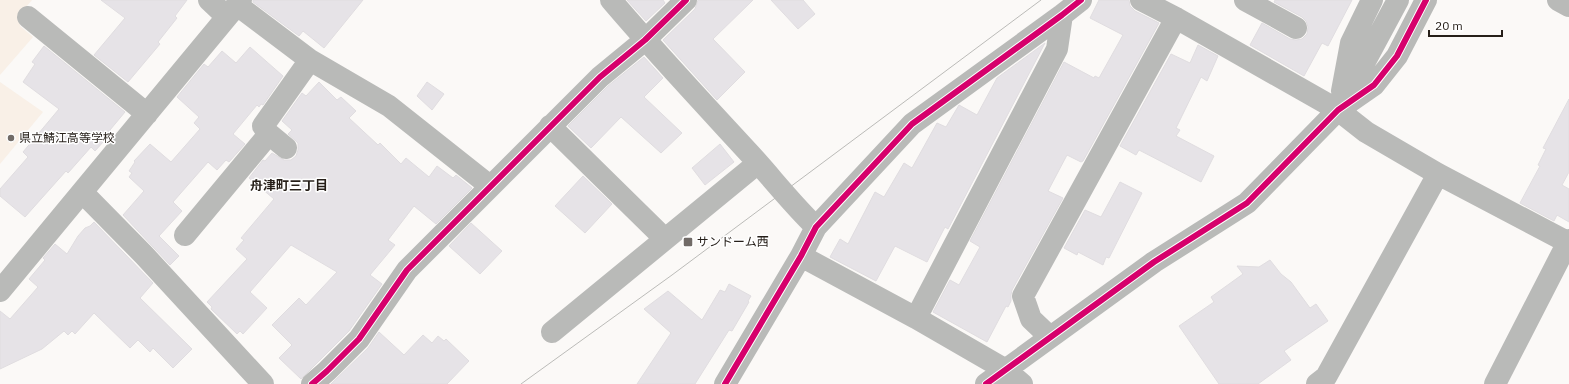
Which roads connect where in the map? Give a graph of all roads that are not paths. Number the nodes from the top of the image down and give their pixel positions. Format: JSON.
{"nodes":[{"id":1,"x":209,"y":0,"type":"edge"},
{"id":2,"x":611,"y":0,"type":"edge"},
{"id":3,"x":686,"y":0,"type":"edge"},
{"id":4,"x":1081,"y":0,"type":"edge"},
{"id":5,"x":1141,"y":0,"type":"edge"},
{"id":6,"x":1244,"y":0,"type":"edge"},
{"id":7,"x":1372,"y":0,"type":"edge"},
{"id":8,"x":1398,"y":0,"type":"edge"},
{"id":9,"x":1426,"y":0,"type":"edge"},
{"id":10,"x":1558,"y":0,"type":"edge"},
{"id":11,"x":1569,"y":6,"type":"edge"},
{"id":12,"x":235,"y":8,"type":"edge"},
{"id":13,"x":1062,"y":15,"type":"junction"},
{"id":14,"x":28,"y":17,"type":"dead end"},
{"id":15,"x":1176,"y":18,"type":"junction"},
{"id":16,"x":1296,"y":28,"type":"dead end"},
{"id":17,"x":645,"y":40,"type":"junction"},
{"id":18,"x":310,"y":60,"type":"junction"},
{"id":19,"x":1338,"y":110,"type":"junction"},
{"id":20,"x":147,"y":114,"type":"junction"},
{"id":21,"x":550,"y":126,"type":"junction"},
{"id":22,"x":269,"y":134,"type":"junction"},
{"id":23,"x":286,"y":148,"type":"dead end"},
{"id":24,"x":758,"y":163,"type":"junction"},
{"id":25,"x":1438,"y":174,"type":"junction"},
{"id":26,"x":490,"y":186,"type":"junction"},
{"id":27,"x":82,"y":192,"type":"junction"},
{"id":28,"x":816,"y":227,"type":"junction"},
{"id":29,"x":185,"y":235,"type":"dead end"},
{"id":30,"x":665,"y":239,"type":"junction"},
{"id":31,"x":1569,"y":242,"type":"edge"},
{"id":32,"x":801,"y":256,"type":"junction"},
{"id":33,"x":0,"y":291,"type":"edge"},
{"id":34,"x":916,"y":318,"type":"junction"},
{"id":35,"x":552,"y":332,"type":"dead end"},
{"id":36,"x":1050,"y":338,"type":"junction"},
{"id":37,"x":1006,"y":370,"type":"junction"},
{"id":38,"x":263,"y":384,"type":"edge"},
{"id":39,"x":312,"y":384,"type":"edge"},
{"id":40,"x":725,"y":384,"type":"edge"},
{"id":41,"x":986,"y":384,"type":"edge"},
{"id":42,"x":1022,"y":384,"type":"edge"},
{"id":43,"x":1316,"y":384,"type":"edge"},
{"id":44,"x":1495,"y":384,"type":"edge"}],
"edges":[{"from":1,"to":12,"type":"street"},
{"from":2,"to":17,"type":"street"},
{"from":3,"to":17,"type":"street"},
{"from":4,"to":13,"type":"street"},
{"from":5,"to":15,"type":"street"},
{"from":6,"to":16,"type":"street"},
{"from":7,"to":19,"type":"street"},
{"from":8,"to":19,"type":"street"},
{"from":9,"to":19,"type":"street"},
{"from":10,"to":11,"type":"street"},
{"from":12,"to":18,"type":"street"},
{"from":12,"to":20,"type":"street"},
{"from":13,"to":28,"type":"street"},
{"from":13,"to":34,"type":"street"},
{"from":14,"to":20,"type":"street"},
{"from":15,"to":19,"type":"street"},
{"from":15,"to":36,"type":"street"},
{"from":17,"to":21,"type":"street"},
{"from":17,"to":24,"type":"street"},
{"from":18,"to":22,"type":"street"},
{"from":18,"to":26,"type":"street"},
{"from":19,"to":25,"type":"street"},
{"from":19,"to":36,"type":"street"},
{"from":20,"to":27,"type":"street"},
{"from":21,"to":26,"type":"street"},
{"from":21,"to":30,"type":"street"},
{"from":22,"to":23,"type":"street"},
{"from":22,"to":29,"type":"street"},
{"from":24,"to":28,"type":"street"},
{"from":24,"to":30,"type":"street"},
{"from":25,"to":31,"type":"street"},
{"from":25,"to":43,"type":"street"},
{"from":26,"to":39,"type":"street"},
{"from":27,"to":33,"type":"street"},
{"from":27,"to":38,"type":"street"},
{"from":28,"to":32,"type":"street"},
{"from":30,"to":35,"type":"street"},
{"from":31,"to":44,"type":"street"},
{"from":32,"to":34,"type":"street"},
{"from":32,"to":40,"type":"street"},
{"from":34,"to":37,"type":"street"},
{"from":36,"to":37,"type":"street"},
{"from":37,"to":41,"type":"street"},
{"from":37,"to":42,"type":"street"}]}
